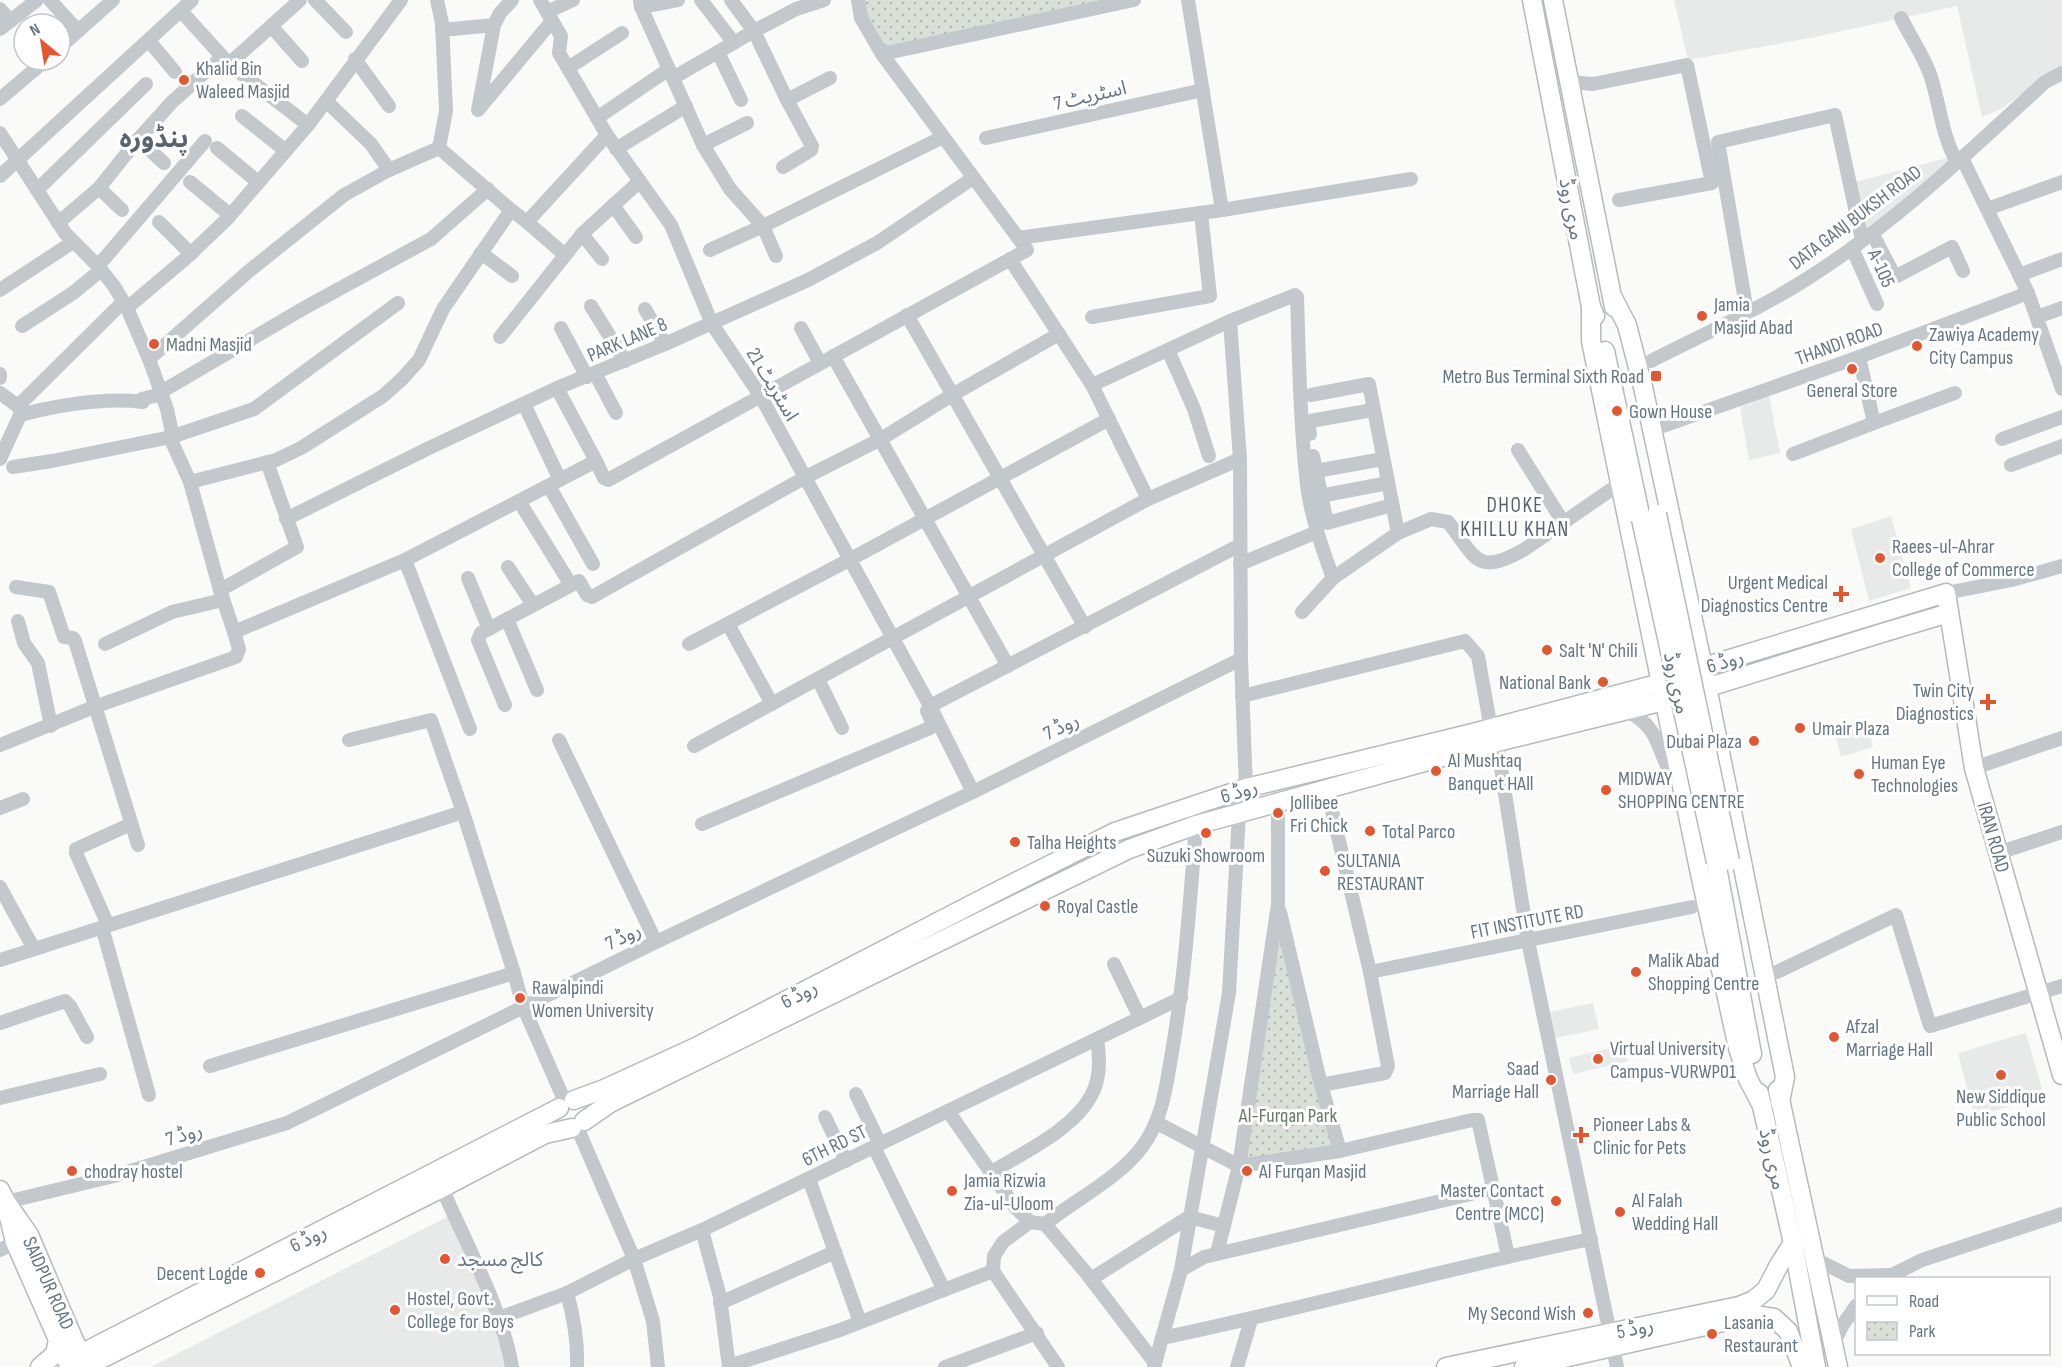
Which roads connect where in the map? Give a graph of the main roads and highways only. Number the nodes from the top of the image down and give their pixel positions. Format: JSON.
{"nodes":[{"id":1,"x":1533,"y":0,"type":"edge"},
{"id":2,"x":1553,"y":0,"type":"edge"},
{"id":3,"x":1612,"y":296,"type":"junction"},
{"id":4,"x":1591,"y":307,"type":"junction"},
{"id":5,"x":1649,"y":517,"type":"junction"},
{"id":6,"x":1946,"y":594,"type":"joint"},
{"id":7,"x":1949,"y":613,"type":"junction"},
{"id":8,"x":1702,"y":667,"type":"junction"},
{"id":9,"x":1706,"y":688,"type":"junction"},
{"id":10,"x":1663,"y":692,"type":"junction"},
{"id":11,"x":1494,"y":735,"type":"junction"},
{"id":12,"x":1722,"y":767,"type":"junction"},
{"id":13,"x":1681,"y":782,"type":"junction"},
{"id":14,"x":1723,"y":861,"type":"junction"},
{"id":15,"x":2062,"y":1075,"type":"edge"},
{"id":16,"x":1780,"y":1102,"type":"junction"},
{"id":17,"x":566,"y":1103,"type":"junction"},
{"id":18,"x":1761,"y":1104,"type":"junction"},
{"id":19,"x":577,"y":1126,"type":"junction"},
{"id":20,"x":3,"y":1201,"type":"edge"},
{"id":21,"x":15,"y":1242,"type":"edge"},
{"id":22,"x":1793,"y":1244,"type":"junction"},
{"id":23,"x":66,"y":1320,"type":"junction"},
{"id":24,"x":58,"y":1340,"type":"junction"},
{"id":25,"x":1611,"y":1340,"type":"junction"},
{"id":26,"x":107,"y":1341,"type":"junction"},
{"id":27,"x":125,"y":1347,"type":"junction"},
{"id":28,"x":76,"y":1364,"type":"edge"},
{"id":29,"x":40,"y":1367,"type":"edge"},
{"id":30,"x":105,"y":1367,"type":"edge"},
{"id":31,"x":1446,"y":1367,"type":"edge"},
{"id":32,"x":1526,"y":1367,"type":"edge"},
{"id":33,"x":1802,"y":1367,"type":"edge"},
{"id":34,"x":1816,"y":1367,"type":"edge"},
{"id":35,"x":1838,"y":1367,"type":"edge"}],
"edges":[{"from":1,"to":4,"type":"main road","name":"مری روڈ"},
{"from":2,"to":3,"type":"main road","name":"مری روڈ"},
{"from":3,"to":5,"type":"main road","name":"مری روڈ"},
{"from":3,"to":8,"type":"main road"},
{"from":4,"to":5,"type":"main road","name":"مری روڈ"},
{"from":4,"to":10,"type":"main road"},
{"from":5,"to":14,"type":"main road","name":"مری روڈ","bridge":true},
{"from":6,"to":7,"type":"main road","name":"IRAN ROAD"},
{"from":6,"to":8,"type":"main road","name":"روڈ 6"},
{"from":7,"to":9,"type":"main road","name":"روڈ 6"},
{"from":7,"to":15,"type":"main road","name":"IRAN ROAD"},
{"from":8,"to":9,"type":"main road"},
{"from":8,"to":10,"type":"main road","name":"روڈ 6"},
{"from":9,"to":10,"type":"main road","name":"روڈ 6"},
{"from":9,"to":12,"type":"main road"},
{"from":10,"to":11,"type":"main road","name":"روڈ 6"},
{"from":10,"to":11,"type":"main road","name":"روڈ 6"},
{"from":10,"to":13,"type":"main road"},
{"from":11,"to":17,"type":"main road","name":"روڈ 6"},
{"from":11,"to":19,"type":"main road","name":"روڈ 6"},
{"from":12,"to":13,"type":"main road"},
{"from":12,"to":16,"type":"main road"},
{"from":13,"to":18,"type":"main road"},
{"from":14,"to":16,"type":"main road","name":"مری روڈ"},
{"from":14,"to":18,"type":"main road","name":"مری روڈ"},
{"from":16,"to":35,"type":"main road","name":"مری روڈ"},
{"from":17,"to":19,"type":"main road"},
{"from":17,"to":19,"type":"main road"},
{"from":17,"to":26,"type":"main road","name":"روڈ 6"},
{"from":18,"to":22,"type":"main road","name":"مری روڈ"},
{"from":19,"to":27,"type":"main road","name":"روڈ 6"},
{"from":20,"to":21,"type":"main road","name":"SAIDPUR ROAD"},
{"from":21,"to":23,"type":"main road","name":"SAIDPUR ROAD"},
{"from":21,"to":24,"type":"main road","name":"SAIDPUR ROAD"},
{"from":22,"to":25,"type":"main road","name":"روڈ 5"},
{"from":22,"to":34,"type":"main road","name":"مری روڈ"},
{"from":23,"to":26,"type":"main road"},
{"from":23,"to":28,"type":"main road","name":"SAIDPUR ROAD"},
{"from":24,"to":28,"type":"main road","name":"SAIDPUR ROAD"},
{"from":24,"to":29,"type":"main road"},
{"from":25,"to":31,"type":"main road","name":"روڈ 5"},
{"from":25,"to":32,"type":"main road","name":"روڈ 5"},
{"from":25,"to":33,"type":"main road","name":"روڈ 5"},
{"from":26,"to":28,"type":"main road","name":"روڈ 6"},
{"from":27,"to":28,"type":"main road","name":"روڈ 6"},
{"from":27,"to":30,"type":"main road"}]}
